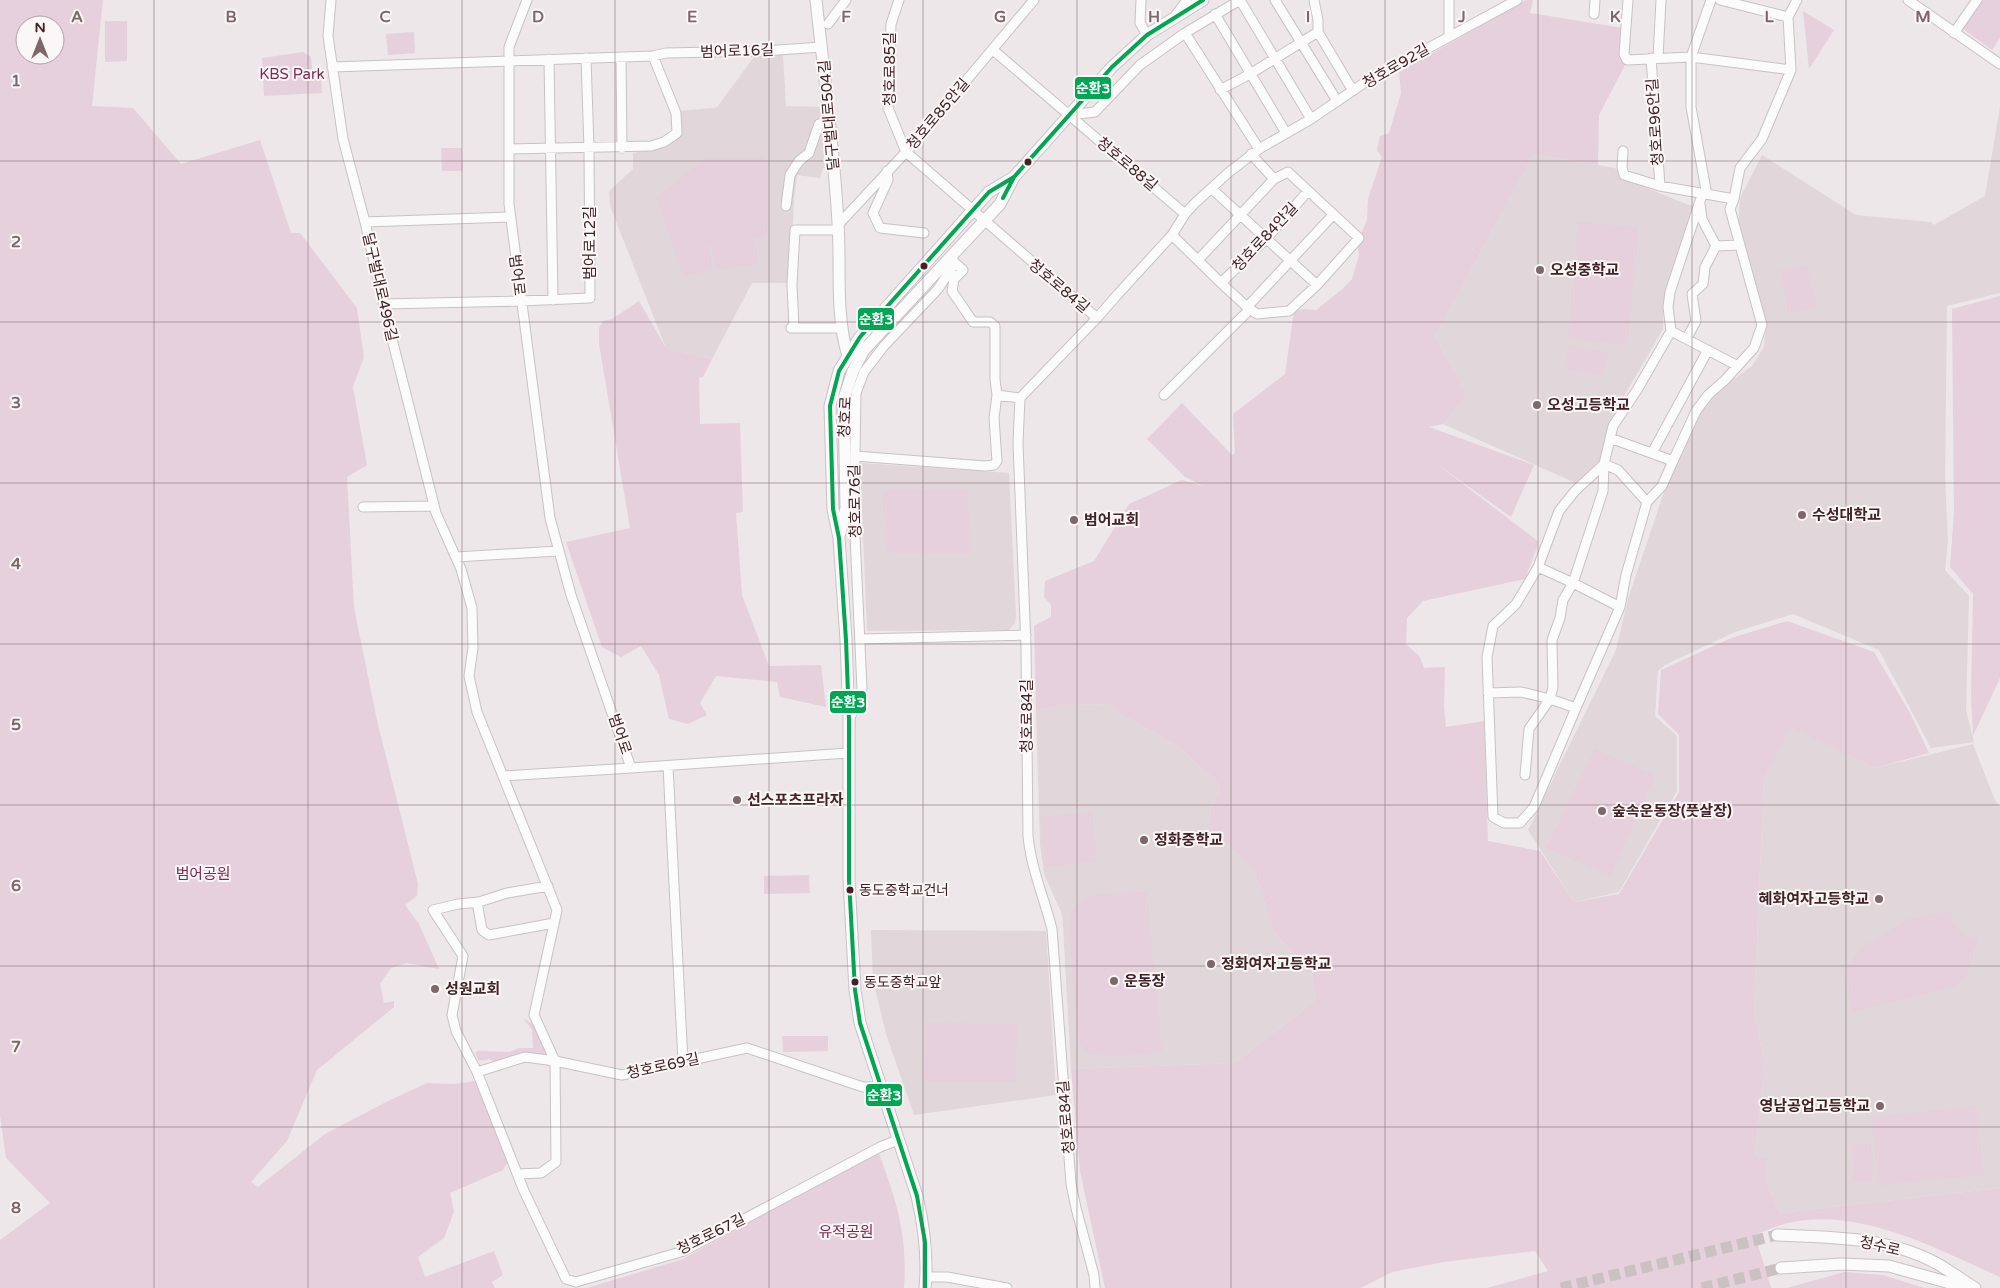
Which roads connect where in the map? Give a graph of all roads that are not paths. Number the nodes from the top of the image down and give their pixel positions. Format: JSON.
{"nodes":[{"id":1,"x":331,"y":0,"type":"edge"},
{"id":2,"x":527,"y":0,"type":"edge"},
{"id":3,"x":816,"y":0,"type":"edge"},
{"id":4,"x":846,"y":0,"type":"edge"},
{"id":5,"x":899,"y":0,"type":"edge"},
{"id":6,"x":1034,"y":0,"type":"edge"},
{"id":7,"x":1140,"y":0,"type":"edge"},
{"id":8,"x":1186,"y":0,"type":"edge"},
{"id":9,"x":1203,"y":0,"type":"edge"},
{"id":10,"x":1240,"y":0,"type":"edge"},
{"id":11,"x":1275,"y":0,"type":"edge"},
{"id":12,"x":1314,"y":0,"type":"edge"},
{"id":13,"x":1449,"y":0,"type":"edge"},
{"id":14,"x":1517,"y":0,"type":"edge"},
{"id":15,"x":1595,"y":0,"type":"edge"},
{"id":16,"x":1628,"y":0,"type":"edge"},
{"id":17,"x":1661,"y":0,"type":"edge"},
{"id":18,"x":1710,"y":0,"type":"edge"},
{"id":19,"x":1720,"y":0,"type":"edge"},
{"id":20,"x":1797,"y":0,"type":"edge"},
{"id":21,"x":1908,"y":0,"type":"edge"},
{"id":22,"x":1977,"y":0,"type":"edge"},
{"id":23,"x":1215,"y":14,"type":"junction"},
{"id":24,"x":1594,"y":14,"type":"dead end"},
{"id":25,"x":1788,"y":18,"type":"junction"},
{"id":26,"x":1172,"y":20,"type":"junction"},
{"id":27,"x":828,"y":24,"type":"dead end"},
{"id":28,"x":1318,"y":32,"type":"junction"},
{"id":29,"x":1185,"y":33,"type":"junction"},
{"id":30,"x":1954,"y":33,"type":"junction"},
{"id":31,"x":1147,"y":36,"type":"junction"},
{"id":32,"x":1449,"y":36,"type":"junction"},
{"id":33,"x":1301,"y":44,"type":"junction"},
{"id":34,"x":822,"y":47,"type":"junction"},
{"id":35,"x":993,"y":50,"type":"junction"},
{"id":36,"x":653,"y":56,"type":"junction"},
{"id":37,"x":621,"y":57,"type":"junction"},
{"id":38,"x":1691,"y":57,"type":"junction"},
{"id":39,"x":586,"y":58,"type":"junction"},
{"id":40,"x":1655,"y":58,"type":"junction"},
{"id":41,"x":549,"y":59,"type":"junction"},
{"id":42,"x":510,"y":60,"type":"junction"},
{"id":43,"x":1275,"y":60,"type":"junction"},
{"id":44,"x":2000,"y":64,"type":"edge"},
{"id":45,"x":332,"y":67,"type":"junction"},
{"id":46,"x":1791,"y":70,"type":"junction"},
{"id":47,"x":1250,"y":74,"type":"junction"},
{"id":48,"x":1220,"y":90,"type":"junction"},
{"id":49,"x":1352,"y":91,"type":"junction"},
{"id":50,"x":1337,"y":101,"type":"junction"},
{"id":51,"x":1069,"y":115,"type":"junction"},
{"id":52,"x":1311,"y":119,"type":"junction"},
{"id":53,"x":830,"y":122,"type":"junction"},
{"id":54,"x":1286,"y":134,"type":"junction"},
{"id":55,"x":589,"y":148,"type":"junction"},
{"id":56,"x":622,"y":148,"type":"junction"},
{"id":57,"x":509,"y":149,"type":"junction"},
{"id":58,"x":550,"y":149,"type":"junction"},
{"id":59,"x":1623,"y":151,"type":"dead end"},
{"id":60,"x":906,"y":152,"type":"junction"},
{"id":61,"x":1255,"y":152,"type":"junction"},
{"id":62,"x":887,"y":171,"type":"junction"},
{"id":63,"x":1014,"y":177,"type":"junction"},
{"id":64,"x":1274,"y":179,"type":"junction"},
{"id":65,"x":1660,"y":186,"type":"junction"},
{"id":66,"x":1212,"y":189,"type":"junction"},
{"id":67,"x":1308,"y":191,"type":"junction"},
{"id":68,"x":1702,"y":198,"type":"junction"},
{"id":69,"x":1734,"y":199,"type":"junction"},
{"id":70,"x":786,"y":206,"type":"dead end"},
{"id":71,"x":972,"y":211,"type":"junction"},
{"id":72,"x":1185,"y":214,"type":"junction"},
{"id":73,"x":1241,"y":214,"type":"junction"},
{"id":74,"x":1333,"y":215,"type":"junction"},
{"id":75,"x":510,"y":216,"type":"junction"},
{"id":76,"x":984,"y":221,"type":"junction"},
{"id":77,"x":365,"y":222,"type":"junction"},
{"id":78,"x":838,"y":228,"type":"junction"},
{"id":79,"x":924,"y":233,"type":"dead end"},
{"id":80,"x":1172,"y":235,"type":"junction"},
{"id":81,"x":1267,"y":238,"type":"junction"},
{"id":82,"x":1739,"y":245,"type":"junction"},
{"id":83,"x":1716,"y":246,"type":"junction"},
{"id":84,"x":953,"y":260,"type":"junction"},
{"id":85,"x":1198,"y":260,"type":"junction"},
{"id":86,"x":1292,"y":260,"type":"junction"},
{"id":87,"x":1221,"y":284,"type":"junction"},
{"id":88,"x":1317,"y":284,"type":"junction"},
{"id":89,"x":553,"y":300,"type":"junction"},
{"id":90,"x":520,"y":302,"type":"junction"},
{"id":91,"x":383,"y":304,"type":"junction"},
{"id":92,"x":1248,"y":308,"type":"junction"},
{"id":93,"x":1097,"y":318,"type":"junction"},
{"id":94,"x":841,"y":328,"type":"junction"},
{"id":95,"x":1671,"y":331,"type":"junction"},
{"id":96,"x":1687,"y":338,"type":"junction"},
{"id":97,"x":1708,"y":350,"type":"junction"},
{"id":98,"x":848,"y":356,"type":"junction"},
{"id":99,"x":1738,"y":366,"type":"junction"},
{"id":100,"x":997,"y":395,"type":"junction"},
{"id":101,"x":1164,"y":395,"type":"dead end"},
{"id":102,"x":1020,"y":398,"type":"junction"},
{"id":103,"x":1610,"y":438,"type":"junction"},
{"id":104,"x":1652,"y":453,"type":"junction"},
{"id":105,"x":854,"y":456,"type":"junction"},
{"id":106,"x":1673,"y":461,"type":"junction"},
{"id":107,"x":1604,"y":464,"type":"junction"},
{"id":108,"x":1647,"y":502,"type":"junction"},
{"id":109,"x":434,"y":506,"type":"junction"},
{"id":110,"x":363,"y":507,"type":"dead end"},
{"id":111,"x":839,"y":538,"type":"junction"},
{"id":112,"x":558,"y":551,"type":"junction"},
{"id":113,"x":456,"y":557,"type":"junction"},
{"id":114,"x":1538,"y":567,"type":"junction"},
{"id":115,"x":1573,"y":583,"type":"junction"},
{"id":116,"x":1620,"y":607,"type":"junction"},
{"id":117,"x":1026,"y":635,"type":"junction"},
{"id":118,"x":861,"y":639,"type":"junction"},
{"id":119,"x":1488,"y":693,"type":"junction"},
{"id":120,"x":1550,"y":699,"type":"junction"},
{"id":121,"x":1576,"y":708,"type":"junction"},
{"id":122,"x":849,"y":720,"type":"junction"},
{"id":123,"x":848,"y":753,"type":"junction"},
{"id":124,"x":668,"y":766,"type":"junction"},
{"id":125,"x":631,"y":768,"type":"junction"},
{"id":126,"x":1525,"y":775,"type":"dead end"},
{"id":127,"x":503,"y":776,"type":"junction"},
{"id":128,"x":548,"y":886,"type":"junction"},
{"id":129,"x":477,"y":902,"type":"junction"},
{"id":130,"x":554,"y":923,"type":"junction"},
{"id":131,"x":555,"y":1061,"type":"junction"},
{"id":132,"x":683,"y":1062,"type":"junction"},
{"id":133,"x":477,"y":1072,"type":"junction"},
{"id":134,"x":881,"y":1087,"type":"junction"},
{"id":135,"x":898,"y":1140,"type":"junction"},
{"id":136,"x":517,"y":1174,"type":"junction"},
{"id":137,"x":1777,"y":1235,"type":"tunnel mouth"},
{"id":138,"x":1781,"y":1268,"type":"tunnel mouth"},
{"id":139,"x":926,"y":1282,"type":"edge"},
{"id":140,"x":1007,"y":1288,"type":"edge"},
{"id":141,"x":1095,"y":1288,"type":"edge"},
{"id":142,"x":1968,"y":1288,"type":"edge"},
{"id":143,"x":1975,"y":1288,"type":"edge"}],
"edges":[{"from":1,"to":45,"type":"street","name":"달구벌대로496길"},
{"from":2,"to":42,"type":"street","name":"범어로"},
{"from":3,"to":34,"type":"main road","name":"달구벌대로504길"},
{"from":4,"to":27,"type":"street"},
{"from":5,"to":60,"type":"street","name":"청호로85길"},
{"from":6,"to":35,"type":"street","name":"청호로85안길"},
{"from":7,"to":31,"type":"street"},
{"from":8,"to":26,"type":"street"},
{"from":9,"to":26,"type":"main road","name":"청호로"},
{"from":10,"to":23,"type":"street"},
{"from":10,"to":43,"type":"street"},
{"from":11,"to":33,"type":"street"},
{"from":12,"to":28,"type":"street","name":"청호로92길"},
{"from":13,"to":32,"type":"street"},
{"from":14,"to":32,"type":"street","name":"청호로92길"},
{"from":15,"to":24,"type":"street"},
{"from":16,"to":40,"type":"street"},
{"from":17,"to":40,"type":"street"},
{"from":18,"to":38,"type":"street"},
{"from":19,"to":25,"type":"street"},
{"from":20,"to":25,"type":"street"},
{"from":21,"to":30,"type":"street"},
{"from":22,"to":30,"type":"street"},
{"from":23,"to":29,"type":"street"},
{"from":23,"to":47,"type":"street"},
{"from":25,"to":46,"type":"street"},
{"from":26,"to":31,"type":"main road","name":"청호로"},
{"from":28,"to":33,"type":"street"},
{"from":28,"to":49,"type":"street","name":"청호로92길"},
{"from":29,"to":48,"type":"street"},
{"from":29,"to":51,"type":"street"},
{"from":30,"to":44,"type":"street"},
{"from":31,"to":51,"type":"main road","name":"청호로"},
{"from":32,"to":49,"type":"street","name":"청호로92길"},
{"from":33,"to":43,"type":"street"},
{"from":33,"to":50,"type":"street"},
{"from":34,"to":36,"type":"street","name":"범어로16길"},
{"from":34,"to":53,"type":"main road","name":"달구벌대로504길"},
{"from":35,"to":51,"type":"street"},
{"from":35,"to":60,"type":"street","name":"청호로85안길"},
{"from":36,"to":37,"type":"street","name":"범어로16길"},
{"from":36,"to":56,"type":"street"},
{"from":37,"to":39,"type":"street","name":"범어로16길"},
{"from":37,"to":56,"type":"street"},
{"from":38,"to":40,"type":"street"},
{"from":38,"to":46,"type":"street"},
{"from":38,"to":68,"type":"street"},
{"from":39,"to":41,"type":"street","name":"범어로16길"},
{"from":39,"to":55,"type":"street"},
{"from":40,"to":65,"type":"street","name":"청호로96안길"},
{"from":41,"to":42,"type":"street","name":"범어로16길"},
{"from":41,"to":58,"type":"street"},
{"from":42,"to":45,"type":"street"},
{"from":42,"to":57,"type":"street","name":"범어로"},
{"from":43,"to":47,"type":"street"},
{"from":43,"to":52,"type":"street"},
{"from":45,"to":77,"type":"street","name":"달구벌대로496길"},
{"from":46,"to":69,"type":"street"},
{"from":47,"to":48,"type":"street"},
{"from":47,"to":54,"type":"street"},
{"from":48,"to":61,"type":"street"},
{"from":49,"to":50,"type":"street"},
{"from":50,"to":52,"type":"street"},
{"from":51,"to":63,"type":"main road","name":"청호로"},
{"from":51,"to":72,"type":"street","name":"청호로88길"},
{"from":52,"to":54,"type":"street"},
{"from":53,"to":70,"type":"street"},
{"from":53,"to":78,"type":"main road","name":"달구벌대로504길"},
{"from":54,"to":61,"type":"street"},
{"from":55,"to":56,"type":"street"},
{"from":55,"to":58,"type":"street"},
{"from":55,"to":89,"type":"street","name":"범어로12길"},
{"from":57,"to":58,"type":"street"},
{"from":57,"to":75,"type":"street","name":"범어로"},
{"from":58,"to":89,"type":"street"},
{"from":59,"to":65,"type":"street","name":"청호로96안길"},
{"from":60,"to":62,"type":"street","name":"청호로85안길"},
{"from":60,"to":71,"type":"street","name":"청호로85길"},
{"from":61,"to":64,"type":"street"},
{"from":61,"to":66,"type":"street"},
{"from":62,"to":78,"type":"street","name":"청호로85안길"},
{"from":62,"to":79,"type":"street"},
{"from":63,"to":71,"type":"main road","name":"청호로"},
{"from":63,"to":76,"type":"main road","name":"청호로"},
{"from":64,"to":67,"type":"street","name":"청호로84안길"},
{"from":64,"to":73,"type":"street"},
{"from":65,"to":68,"type":"street","name":"청호로96안길"},
{"from":66,"to":72,"type":"street"},
{"from":66,"to":73,"type":"street"},
{"from":67,"to":74,"type":"street","name":"청호로84안길"},
{"from":67,"to":81,"type":"street","name":"청호로84안길"},
{"from":68,"to":69,"type":"street","name":"청호로96안길"},
{"from":68,"to":83,"type":"street"},
{"from":68,"to":95,"type":"street"},
{"from":69,"to":82,"type":"street"},
{"from":71,"to":76,"type":"street","name":"청호로85길"},
{"from":71,"to":98,"type":"main road","name":"청호로"},
{"from":72,"to":80,"type":"street"},
{"from":73,"to":81,"type":"street"},
{"from":73,"to":85,"type":"street"},
{"from":74,"to":86,"type":"street"},
{"from":74,"to":88,"type":"street","name":"청호로84안길"},
{"from":75,"to":77,"type":"street"},
{"from":75,"to":90,"type":"street","name":"범어로"},
{"from":76,"to":84,"type":"main road","name":"청호로"},
{"from":76,"to":93,"type":"street","name":"청호로84길"},
{"from":77,"to":91,"type":"street","name":"달구벌대로496길"},
{"from":78,"to":94,"type":"main road","name":"달구벌대로504길"},
{"from":78,"to":94,"type":"street"},
{"from":80,"to":85,"type":"street","name":"청호로84안길"},
{"from":80,"to":93,"type":"street"},
{"from":81,"to":86,"type":"street"},
{"from":81,"to":87,"type":"street","name":"청호로84안길"},
{"from":82,"to":83,"type":"street"},
{"from":82,"to":99,"type":"street"},
{"from":83,"to":96,"type":"street"},
{"from":84,"to":100,"type":"street"},
{"from":84,"to":105,"type":"street","name":"청호로76길"},
{"from":84,"to":111,"type":"main road","name":"청호로"},
{"from":85,"to":87,"type":"street","name":"청호로84안길"},
{"from":86,"to":88,"type":"street"},
{"from":86,"to":92,"type":"street"},
{"from":87,"to":92,"type":"street","name":"청호로84안길"},
{"from":88,"to":92,"type":"street","name":"청호로84안길"},
{"from":89,"to":90,"type":"street","name":"범어로12길"},
{"from":90,"to":91,"type":"street","name":"범어로12길"},
{"from":90,"to":112,"type":"street","name":"범어로"},
{"from":91,"to":109,"type":"street","name":"달구벌대로496길"},
{"from":92,"to":101,"type":"street"},
{"from":93,"to":102,"type":"street","name":"청호로84길"},
{"from":94,"to":98,"type":"main road","name":"달구벌대로504길"},
{"from":95,"to":96,"type":"street"},
{"from":95,"to":103,"type":"street"},
{"from":96,"to":97,"type":"street"},
{"from":97,"to":99,"type":"street"},
{"from":97,"to":104,"type":"street"},
{"from":98,"to":111,"type":"main road","name":"청호로"},
{"from":99,"to":106,"type":"street"},
{"from":100,"to":102,"type":"street"},
{"from":100,"to":105,"type":"street"},
{"from":102,"to":117,"type":"street","name":"청호로84길"},
{"from":103,"to":104,"type":"street"},
{"from":103,"to":107,"type":"street"},
{"from":104,"to":106,"type":"street"},
{"from":105,"to":118,"type":"street","name":"청호로76길"},
{"from":106,"to":108,"type":"street"},
{"from":107,"to":108,"type":"street"},
{"from":107,"to":114,"type":"street"},
{"from":107,"to":115,"type":"street"},
{"from":108,"to":116,"type":"street"},
{"from":109,"to":110,"type":"street"},
{"from":109,"to":113,"type":"street","name":"달구벌대로496길"},
{"from":111,"to":122,"type":"main road","name":"청호로"},
{"from":112,"to":113,"type":"street"},
{"from":112,"to":125,"type":"street","name":"범어로"},
{"from":113,"to":127,"type":"street","name":"달구벌대로496길"},
{"from":114,"to":115,"type":"street"},
{"from":114,"to":119,"type":"street"},
{"from":115,"to":116,"type":"street"},
{"from":115,"to":120,"type":"street"},
{"from":116,"to":121,"type":"street"},
{"from":117,"to":118,"type":"street"},
{"from":117,"to":141,"type":"street","name":"청호로84길"},
{"from":118,"to":122,"type":"street","name":"청호로76길"},
{"from":119,"to":120,"type":"street"},
{"from":119,"to":121,"type":"street"},
{"from":120,"to":121,"type":"street"},
{"from":120,"to":126,"type":"street"},
{"from":122,"to":123,"type":"main road","name":"청호로"},
{"from":123,"to":124,"type":"street","name":"범어로"},
{"from":123,"to":134,"type":"main road","name":"청호로"},
{"from":124,"to":125,"type":"street","name":"범어로"},
{"from":124,"to":132,"type":"street"},
{"from":125,"to":127,"type":"street"},
{"from":127,"to":128,"type":"street"},
{"from":128,"to":129,"type":"street"},
{"from":128,"to":130,"type":"street"},
{"from":129,"to":130,"type":"street"},
{"from":129,"to":133,"type":"street","name":"청호로67길"},
{"from":130,"to":131,"type":"street"},
{"from":131,"to":132,"type":"street","name":"청호로69길"},
{"from":131,"to":133,"type":"street","name":"청호로69길"},
{"from":131,"to":136,"type":"street"},
{"from":132,"to":134,"type":"street","name":"청호로69길"},
{"from":133,"to":136,"type":"street","name":"청호로67길"},
{"from":134,"to":135,"type":"main road","name":"청호로"},
{"from":135,"to":136,"type":"street","name":"청호로67길"},
{"from":135,"to":139,"type":"main road","name":"청호로"},
{"from":137,"to":143,"type":"main road","name":"청수로"},
{"from":138,"to":142,"type":"main road","name":"청수로"},
{"from":139,"to":140,"type":"street"}]}
